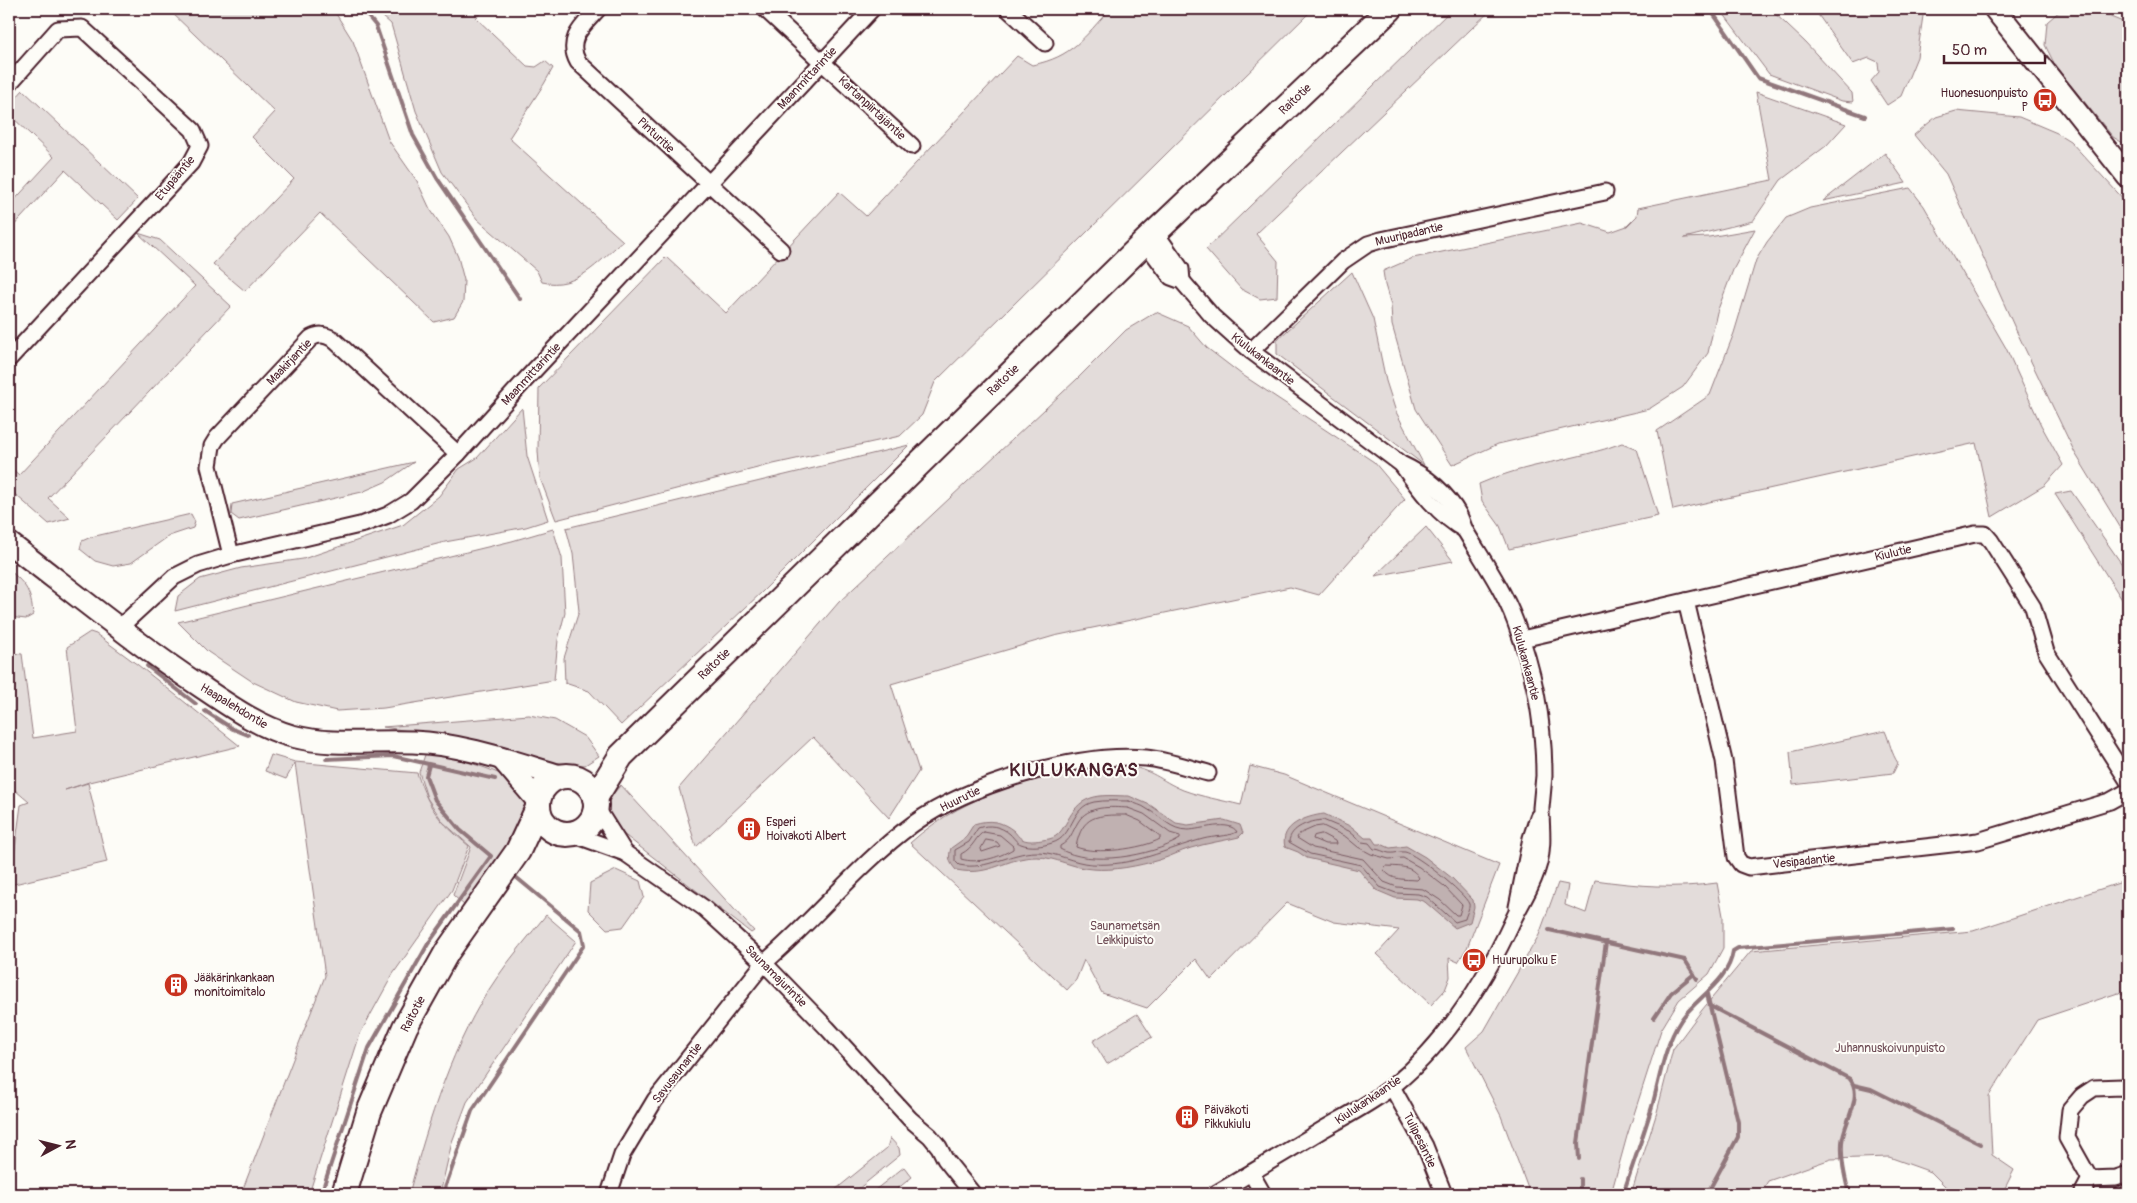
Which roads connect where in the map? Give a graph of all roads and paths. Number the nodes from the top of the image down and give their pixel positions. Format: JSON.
{"nodes":[{"id":1,"x":598,"y":9,"type":"edge"},
{"id":2,"x":764,"y":9,"type":"edge"},
{"id":3,"x":872,"y":9,"type":"edge"},
{"id":4,"x":1008,"y":9,"type":"edge"},
{"id":5,"x":1390,"y":9,"type":"edge"},
{"id":6,"x":1995,"y":9,"type":"edge"},
{"id":7,"x":1045,"y":44,"type":"dead end"},
{"id":8,"x":822,"y":62,"type":"junction"},
{"id":9,"x":9,"y":84,"type":"edge"},
{"id":10,"x":912,"y":146,"type":"dead end"},
{"id":11,"x":2128,"y":176,"type":"edge"},
{"id":12,"x":709,"y":183,"type":"junction"},
{"id":13,"x":1605,"y":192,"type":"dead end"},
{"id":14,"x":1150,"y":237,"type":"junction"},
{"id":15,"x":780,"y":250,"type":"dead end"},
{"id":16,"x":1251,"y":351,"type":"junction"},
{"id":17,"x":9,"y":359,"type":"edge"},
{"id":18,"x":458,"y":454,"type":"junction"},
{"id":19,"x":9,"y":543,"type":"edge"},
{"id":20,"x":231,"y":555,"type":"junction"},
{"id":21,"x":1686,"y":601,"type":"junction"},
{"id":22,"x":119,"y":628,"type":"junction"},
{"id":23,"x":1522,"y":639,"type":"junction"},
{"id":24,"x":621,"y":756,"type":"junction"},
{"id":25,"x":502,"y":759,"type":"junction"},
{"id":26,"x":1208,"y":773,"type":"dead end"},
{"id":27,"x":570,"y":777,"type":"junction"},
{"id":28,"x":2128,"y":781,"type":"edge"},
{"id":29,"x":2128,"y":791,"type":"edge"},
{"id":30,"x":596,"y":803,"type":"junction"},
{"id":31,"x":538,"y":805,"type":"junction"},
{"id":32,"x":563,"y":832,"type":"junction"},
{"id":33,"x":518,"y":851,"type":"junction"},
{"id":34,"x":625,"y":853,"type":"junction"},
{"id":35,"x":764,"y":963,"type":"junction"},
{"id":36,"x":1392,"y":1087,"type":"junction"},
{"id":37,"x":2128,"y":1090,"type":"edge"},
{"id":38,"x":1251,"y":1173,"type":"junction"},
{"id":39,"x":2128,"y":1174,"type":"edge"},
{"id":40,"x":2090,"y":1179,"type":"junction"},
{"id":41,"x":344,"y":1194,"type":"edge"},
{"id":42,"x":609,"y":1194,"type":"edge"},
{"id":43,"x":973,"y":1194,"type":"edge"},
{"id":44,"x":1215,"y":1194,"type":"edge"},
{"id":45,"x":1263,"y":1194,"type":"edge"},
{"id":46,"x":1444,"y":1194,"type":"edge"},
{"id":47,"x":2082,"y":1194,"type":"edge"}],
"edges":[{"from":1,"to":12,"type":"street","name":"Pinturitie"},
{"from":2,"to":8,"type":"street","name":"Kartanpiirtäjäntie"},
{"from":3,"to":8,"type":"street","name":"Maanmittarintie"},
{"from":4,"to":7,"type":"street"},
{"from":5,"to":14,"type":"main road","name":"Raitotie"},
{"from":6,"to":11,"type":"street"},
{"from":8,"to":10,"type":"street","name":"Kartanpiirtäjäntie"},
{"from":8,"to":12,"type":"street","name":"Maanmittarintie"},
{"from":9,"to":17,"type":"street","name":"Etupääntie"},
{"from":12,"to":15,"type":"street","name":"Pinturitie"},
{"from":12,"to":18,"type":"street","name":"Maanmittarintie"},
{"from":13,"to":16,"type":"street","name":"Muuripadantie"},
{"from":14,"to":16,"type":"street","name":"Kiulukankaantie"},
{"from":14,"to":24,"type":"main road","name":"Raitotie"},
{"from":16,"to":23,"type":"street","name":"Kiulukankaantie"},
{"from":18,"to":20,"type":"street","name":"Maanmittarintie"},
{"from":18,"to":20,"type":"street","name":"Maakirjantie"},
{"from":19,"to":22,"type":"street","name":"Haapalehdontie"},
{"from":20,"to":22,"type":"street","name":"Maanmittarintie"},
{"from":21,"to":23,"type":"street","name":"Kiulutie"},
{"from":21,"to":28,"type":"street","name":"Kiulutie"},
{"from":21,"to":29,"type":"street","name":"Vesipadantie"},
{"from":22,"to":25,"type":"street","name":"Haapalehdontie"},
{"from":23,"to":36,"type":"street","name":"Kiulukankaantie"},
{"from":24,"to":27,"type":"main road","name":"Raitotie"},
{"from":24,"to":30,"type":"main road","name":"Raitotie"},
{"from":25,"to":27,"type":"street","name":"Haapalehdontie"},
{"from":25,"to":31,"type":"street"},
{"from":26,"to":35,"type":"street","name":"Huurutie"},
{"from":27,"to":30,"type":"main road"},
{"from":27,"to":31,"type":"main road"},
{"from":30,"to":32,"type":"main road","name":"Raitotie"},
{"from":30,"to":34,"type":"street","name":"Saunamajurintie"},
{"from":31,"to":32,"type":"main road"},
{"from":31,"to":33,"type":"main road","name":"Raitotie"},
{"from":32,"to":33,"type":"main road","name":"Raitotie"},
{"from":32,"to":34,"type":"street","name":"Saunamajurintie"},
{"from":33,"to":41,"type":"main road","name":"Raitotie"},
{"from":34,"to":35,"type":"street","name":"Saunamajurintie"},
{"from":35,"to":42,"type":"street","name":"Savusaunantie"},
{"from":35,"to":43,"type":"street","name":"Saunamajurintie"},
{"from":36,"to":38,"type":"street","name":"Kiulukankaantie"},
{"from":36,"to":46,"type":"street","name":"Tulipesäntie"},
{"from":37,"to":40,"type":"street"},
{"from":38,"to":44,"type":"street","name":"Kiulukankaantie"},
{"from":38,"to":45,"type":"street"},
{"from":39,"to":40,"type":"street"},
{"from":40,"to":47,"type":"street"}]}
